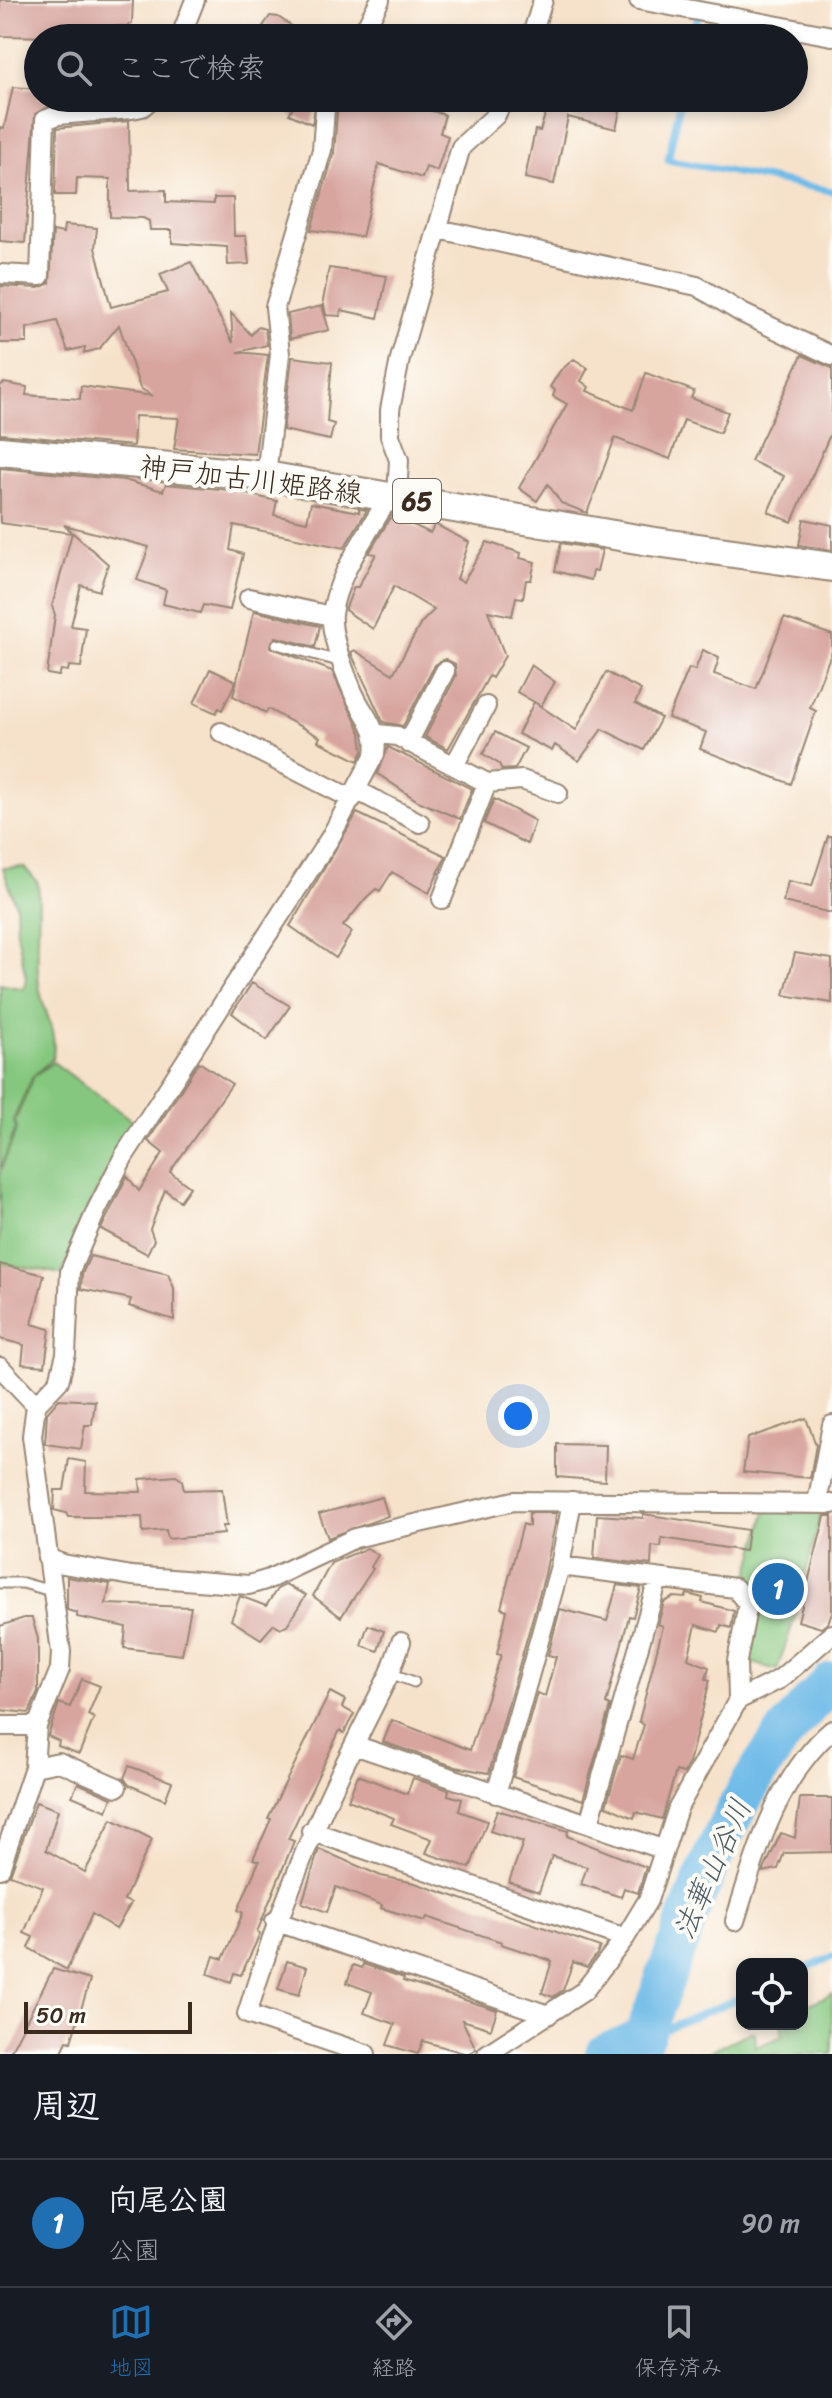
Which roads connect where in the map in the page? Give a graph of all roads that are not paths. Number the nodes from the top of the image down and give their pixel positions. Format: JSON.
{"nodes":[{"id":1,"x":195,"y":0,"type":"edge"},
{"id":2,"x":380,"y":0,"type":"edge"},
{"id":3,"x":543,"y":0,"type":"edge"},
{"id":4,"x":639,"y":0,"type":"edge"},
{"id":5,"x":186,"y":24,"type":"edge"},
{"id":6,"x":367,"y":24,"type":"edge"},
{"id":7,"x":535,"y":24,"type":"edge"},
{"id":8,"x":768,"y":24,"type":"edge"},
{"id":9,"x":808,"y":32,"type":"edge"},
{"id":10,"x":832,"y":36,"type":"edge"},
{"id":11,"x":95,"y":112,"type":"edge"},
{"id":12,"x":325,"y":112,"type":"edge"},
{"id":13,"x":497,"y":112,"type":"edge"},
{"id":14,"x":438,"y":229,"type":"junction"},
{"id":15,"x":0,"y":274,"type":"edge"},
{"id":16,"x":832,"y":356,"type":"edge"},
{"id":17,"x":0,"y":451,"type":"edge"},
{"id":18,"x":266,"y":476,"type":"junction"},
{"id":19,"x":393,"y":497,"type":"junction"},
{"id":20,"x":832,"y":567,"type":"edge"},
{"id":21,"x":249,"y":598,"type":"dead end"},
{"id":22,"x":331,"y":616,"type":"junction"},
{"id":23,"x":277,"y":644,"type":"dead end"},
{"id":24,"x":342,"y":662,"type":"junction"},
{"id":25,"x":445,"y":671,"type":"dead end"},
{"id":26,"x":486,"y":706,"type":"dead end"},
{"id":27,"x":221,"y":732,"type":"dead end"},
{"id":28,"x":378,"y":734,"type":"junction"},
{"id":29,"x":408,"y":743,"type":"junction"},
{"id":30,"x":454,"y":766,"type":"junction"},
{"id":31,"x":487,"y":783,"type":"junction"},
{"id":32,"x":558,"y":793,"type":"dead end"},
{"id":33,"x":354,"y":794,"type":"junction"},
{"id":34,"x":420,"y":823,"type":"dead end"},
{"id":35,"x":442,"y":899,"type":"dead end"},
{"id":36,"x":0,"y":1367,"type":"edge"},
{"id":37,"x":36,"y":1405,"type":"junction"},
{"id":38,"x":832,"y":1425,"type":"edge"},
{"id":39,"x":572,"y":1501,"type":"junction"},
{"id":40,"x":825,"y":1504,"type":"edge"},
{"id":41,"x":47,"y":1558,"type":"junction"},
{"id":42,"x":560,"y":1566,"type":"junction"},
{"id":43,"x":658,"y":1579,"type":"junction"},
{"id":44,"x":0,"y":1583,"type":"edge"},
{"id":45,"x":51,"y":1591,"type":"junction"},
{"id":46,"x":832,"y":1634,"type":"edge"},
{"id":47,"x":401,"y":1642,"type":"dead end"},
{"id":48,"x":390,"y":1673,"type":"junction"},
{"id":49,"x":414,"y":1682,"type":"dead end"},
{"id":50,"x":738,"y":1700,"type":"junction"},
{"id":51,"x":0,"y":1726,"type":"edge"},
{"id":52,"x":37,"y":1726,"type":"junction"},
{"id":53,"x":832,"y":1730,"type":"edge"},
{"id":54,"x":354,"y":1745,"type":"junction"},
{"id":55,"x":34,"y":1767,"type":"junction"},
{"id":56,"x":117,"y":1787,"type":"dead end"},
{"id":57,"x":496,"y":1794,"type":"junction"},
{"id":58,"x":589,"y":1823,"type":"junction"},
{"id":59,"x":311,"y":1831,"type":"junction"},
{"id":60,"x":662,"y":1849,"type":"junction"},
{"id":61,"x":0,"y":1869,"type":"edge"},
{"id":62,"x":275,"y":1921,"type":"junction"},
{"id":63,"x":735,"y":1921,"type":"dead end"},
{"id":64,"x":625,"y":1938,"type":"junction"},
{"id":65,"x":548,"y":2015,"type":"junction"},
{"id":66,"x":317,"y":2046,"type":"edge"},
{"id":67,"x":366,"y":2054,"type":"edge"},
{"id":68,"x":487,"y":2054,"type":"edge"}],
"edges":[{"from":1,"to":5,"type":"street"},
{"from":2,"to":6,"type":"street"},
{"from":3,"to":7,"type":"street"},
{"from":4,"to":8,"type":"street"},
{"from":9,"to":10,"type":"street"},
{"from":11,"to":15,"type":"street"},
{"from":12,"to":18,"type":"street"},
{"from":13,"to":14,"type":"street"},
{"from":14,"to":16,"type":"street"},
{"from":14,"to":19,"type":"street"},
{"from":17,"to":18,"type":"main road","name":"神戸加古川姫路線","number":"65"},
{"from":18,"to":19,"type":"main road","name":"神戸加古川姫路線","number":"65"},
{"from":19,"to":20,"type":"main road","name":"神戸加古川姫路線","number":"65"},
{"from":19,"to":22,"type":"street"},
{"from":21,"to":22,"type":"street"},
{"from":22,"to":24,"type":"street"},
{"from":23,"to":24,"type":"lane"},
{"from":24,"to":28,"type":"street"},
{"from":25,"to":29,"type":"street"},
{"from":26,"to":30,"type":"street"},
{"from":27,"to":33,"type":"street"},
{"from":28,"to":29,"type":"street"},
{"from":28,"to":33,"type":"street"},
{"from":29,"to":30,"type":"street"},
{"from":30,"to":31,"type":"street"},
{"from":31,"to":32,"type":"street"},
{"from":31,"to":35,"type":"street"},
{"from":33,"to":34,"type":"street"},
{"from":33,"to":37,"type":"street"},
{"from":36,"to":37,"type":"street"},
{"from":37,"to":41,"type":"street"},
{"from":38,"to":40,"type":"street"},
{"from":39,"to":40,"type":"street"},
{"from":39,"to":41,"type":"street"},
{"from":39,"to":42,"type":"street"},
{"from":41,"to":45,"type":"street"},
{"from":42,"to":43,"type":"street"},
{"from":42,"to":57,"type":"street"},
{"from":43,"to":50,"type":"street"},
{"from":43,"to":58,"type":"street"},
{"from":44,"to":45,"type":"lane"},
{"from":45,"to":52,"type":"street"},
{"from":46,"to":50,"type":"street"},
{"from":47,"to":48,"type":"street"},
{"from":48,"to":49,"type":"lane"},
{"from":48,"to":54,"type":"street"},
{"from":50,"to":60,"type":"street"},
{"from":51,"to":52,"type":"street"},
{"from":52,"to":55,"type":"street"},
{"from":53,"to":63,"type":"street"},
{"from":54,"to":57,"type":"street"},
{"from":54,"to":59,"type":"street"},
{"from":55,"to":56,"type":"street"},
{"from":55,"to":61,"type":"street"},
{"from":57,"to":58,"type":"street"},
{"from":58,"to":60,"type":"street"},
{"from":59,"to":62,"type":"street"},
{"from":59,"to":64,"type":"street"},
{"from":60,"to":64,"type":"street"},
{"from":62,"to":65,"type":"street"},
{"from":62,"to":66,"type":"street"},
{"from":64,"to":65,"type":"street"},
{"from":65,"to":68,"type":"street"},
{"from":66,"to":67,"type":"street"}]}
